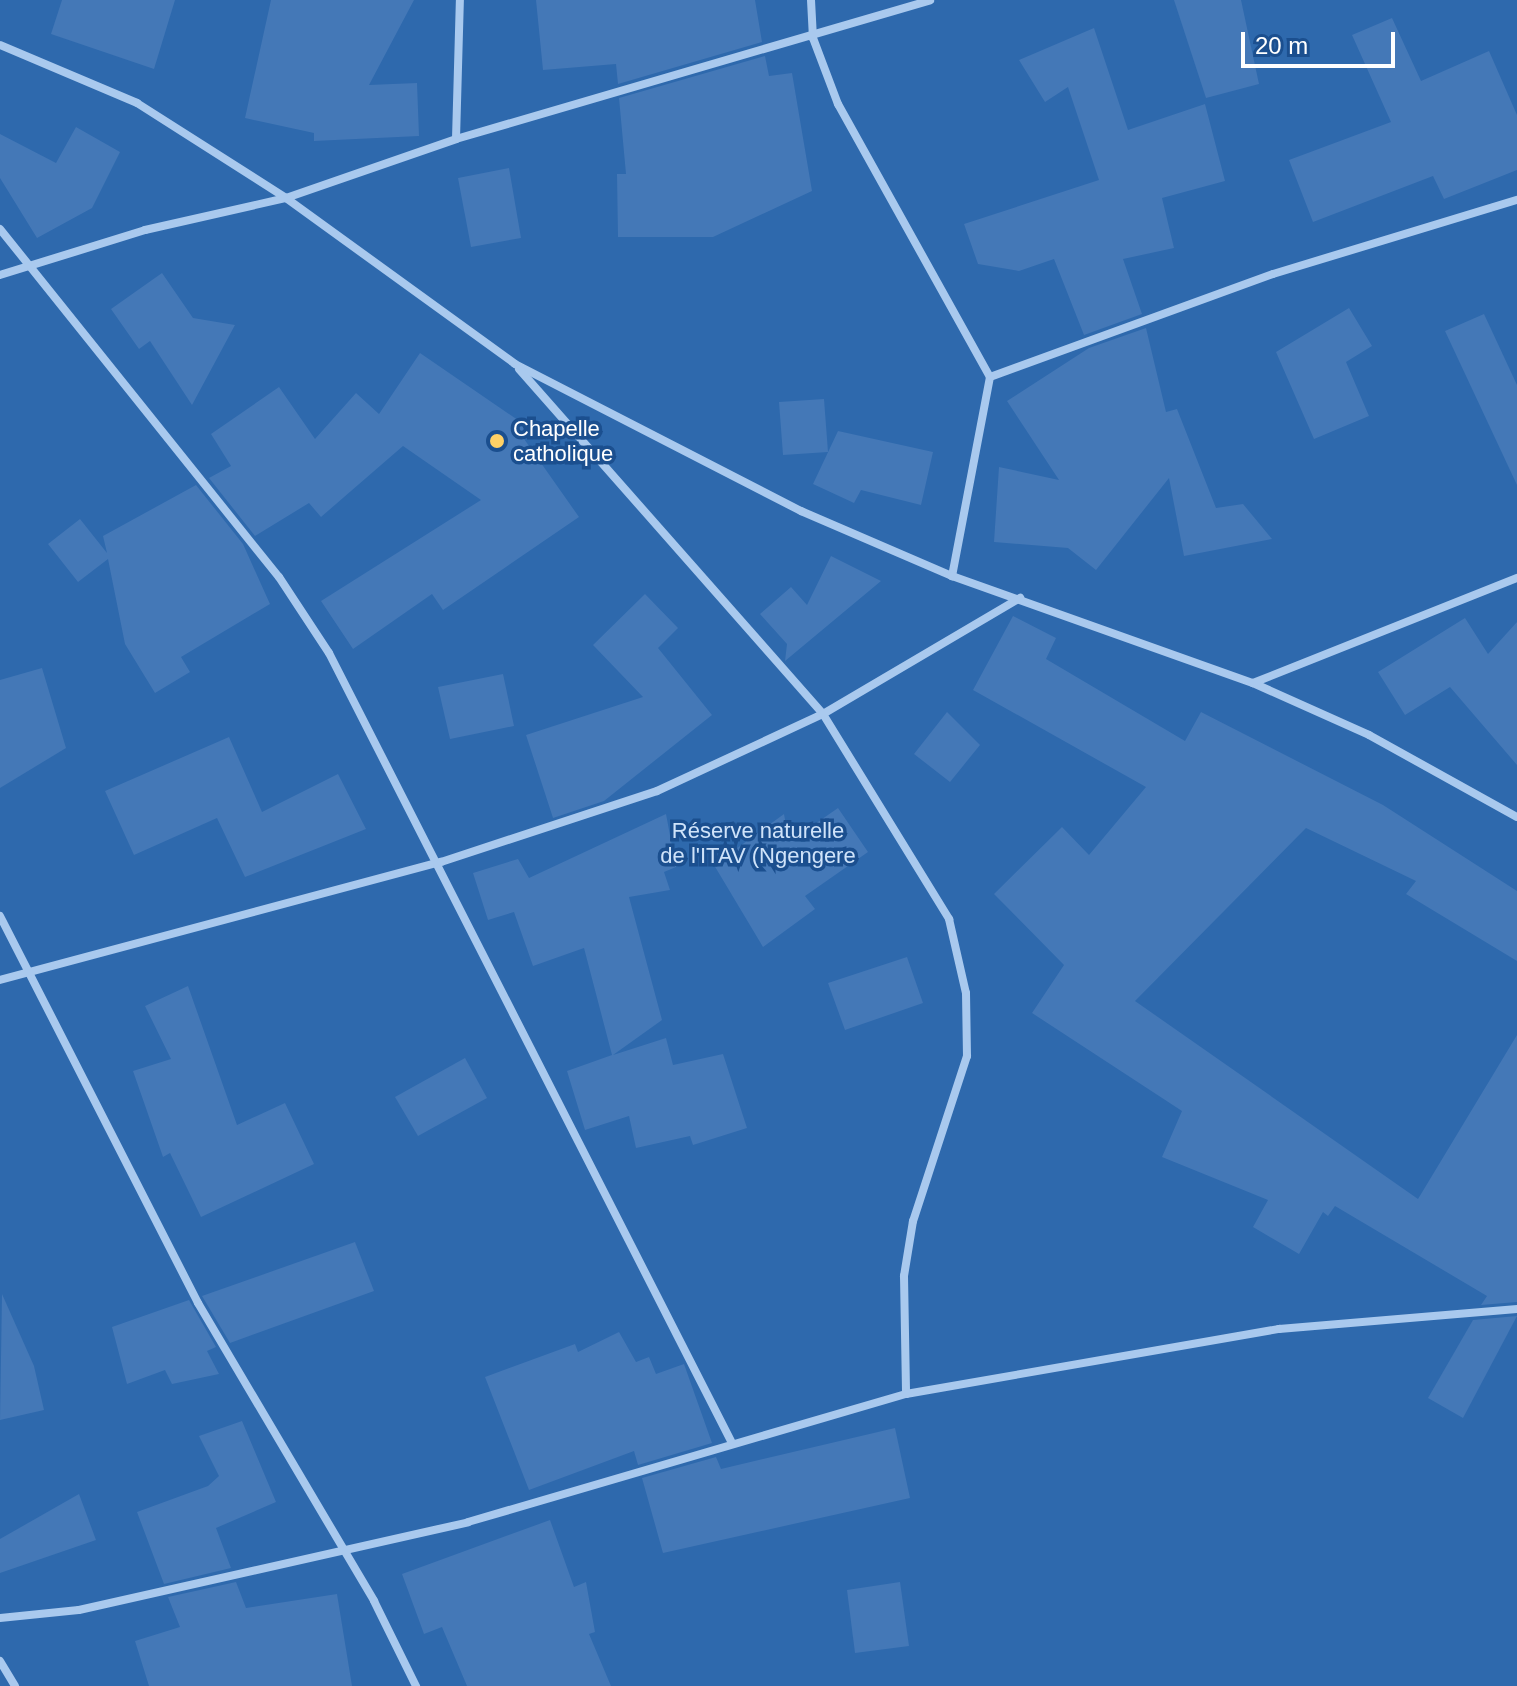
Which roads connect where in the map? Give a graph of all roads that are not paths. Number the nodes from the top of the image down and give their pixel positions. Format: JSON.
{"nodes":[{"id":1,"x":460,"y":0,"type":"edge"},
{"id":2,"x":811,"y":0,"type":"edge"},
{"id":3,"x":930,"y":0,"type":"edge"},
{"id":4,"x":813,"y":38,"type":"junction"},
{"id":5,"x":0,"y":45,"type":"edge"},
{"id":6,"x":456,"y":139,"type":"junction"},
{"id":7,"x":286,"y":198,"type":"junction"},
{"id":8,"x":1517,"y":200,"type":"edge"},
{"id":9,"x":0,"y":229,"type":"edge"},
{"id":10,"x":32,"y":267,"type":"junction"},
{"id":11,"x":0,"y":275,"type":"edge"},
{"id":12,"x":515,"y":364,"type":"junction"},
{"id":13,"x":990,"y":377,"type":"junction"},
{"id":14,"x":952,"y":576,"type":"junction"},
{"id":15,"x":1517,"y":578,"type":"edge"},
{"id":16,"x":1020,"y":598,"type":"junction"},
{"id":17,"x":1253,"y":683,"type":"junction"},
{"id":18,"x":823,"y":714,"type":"junction"},
{"id":19,"x":1517,"y":817,"type":"edge"},
{"id":20,"x":441,"y":862,"type":"junction"},
{"id":21,"x":0,"y":916,"type":"edge"},
{"id":22,"x":31,"y":974,"type":"junction"},
{"id":23,"x":0,"y":980,"type":"edge"},
{"id":24,"x":1517,"y":1309,"type":"edge"},
{"id":25,"x":906,"y":1394,"type":"junction"},
{"id":26,"x":731,"y":1441,"type":"junction"},
{"id":27,"x":344,"y":1550,"type":"junction"},
{"id":28,"x":0,"y":1618,"type":"edge"},
{"id":29,"x":0,"y":1661,"type":"edge"},
{"id":30,"x":15,"y":1686,"type":"edge"},
{"id":31,"x":416,"y":1686,"type":"edge"}],
"edges":[{"from":1,"to":6,"type":"street"},
{"from":2,"to":4,"type":"street"},
{"from":3,"to":4,"type":"street"},
{"from":4,"to":6,"type":"street"},
{"from":4,"to":13,"type":"street"},
{"from":5,"to":7,"type":"street"},
{"from":6,"to":7,"type":"street"},
{"from":7,"to":10,"type":"street"},
{"from":7,"to":12,"type":"street"},
{"from":8,"to":13,"type":"street"},
{"from":9,"to":10,"type":"street"},
{"from":10,"to":11,"type":"street"},
{"from":10,"to":20,"type":"street"},
{"from":12,"to":14,"type":"street"},
{"from":12,"to":18,"type":"street"},
{"from":13,"to":14,"type":"street"},
{"from":14,"to":16,"type":"street"},
{"from":15,"to":17,"type":"street"},
{"from":16,"to":17,"type":"street"},
{"from":16,"to":18,"type":"street"},
{"from":17,"to":19,"type":"street"},
{"from":18,"to":20,"type":"street"},
{"from":18,"to":25,"type":"street"},
{"from":20,"to":22,"type":"street"},
{"from":20,"to":26,"type":"street"},
{"from":21,"to":22,"type":"street"},
{"from":22,"to":23,"type":"street"},
{"from":22,"to":27,"type":"street"},
{"from":24,"to":25,"type":"street"},
{"from":25,"to":26,"type":"street"},
{"from":26,"to":27,"type":"street"},
{"from":27,"to":28,"type":"street"},
{"from":27,"to":31,"type":"street"},
{"from":29,"to":30,"type":"street"}]}
